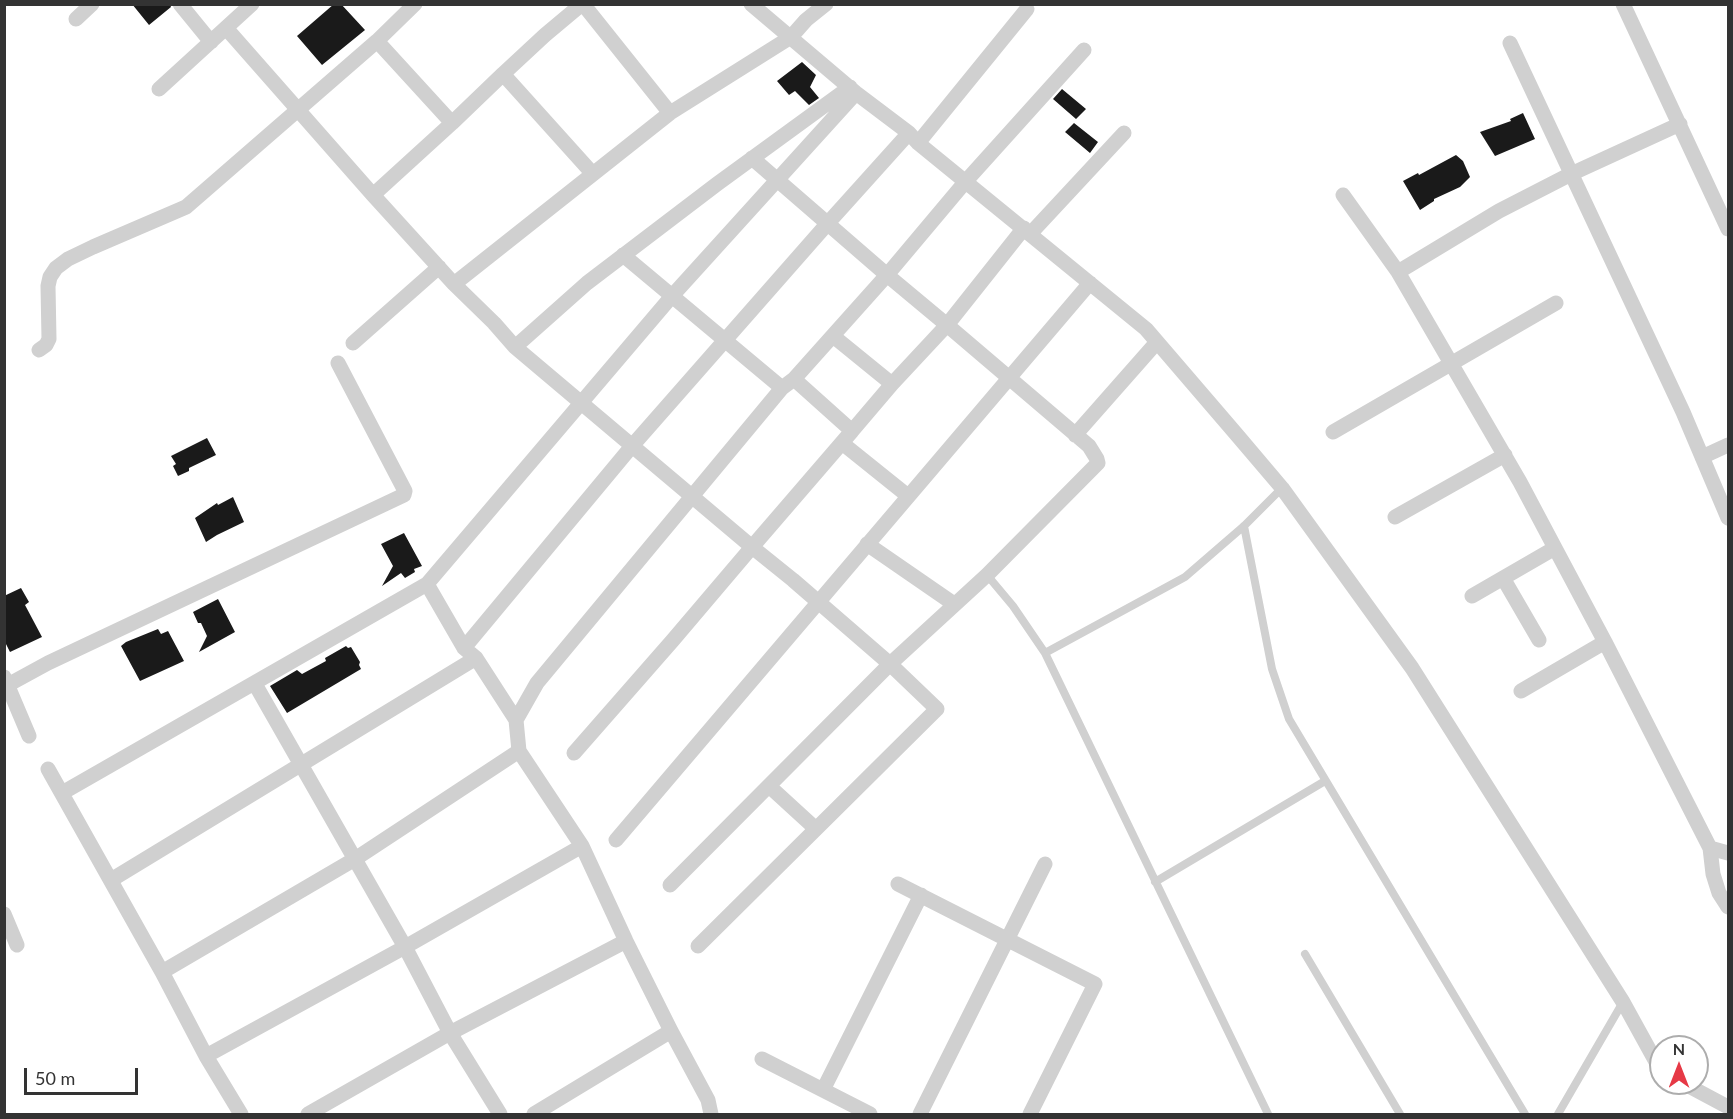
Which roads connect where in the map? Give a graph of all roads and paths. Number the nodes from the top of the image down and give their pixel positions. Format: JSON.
{"nodes":[{"id":1,"x":92,"y":4,"type":"edge"},
{"id":2,"x":180,"y":4,"type":"edge"},
{"id":3,"x":252,"y":4,"type":"edge"},
{"id":4,"x":415,"y":4,"type":"edge"},
{"id":5,"x":582,"y":4,"type":"edge"},
{"id":6,"x":751,"y":4,"type":"edge"},
{"id":7,"x":826,"y":4,"type":"edge"},
{"id":8,"x":1623,"y":4,"type":"edge"},
{"id":9,"x":1027,"y":9,"type":"dead end"},
{"id":10,"x":76,"y":19,"type":"dead end"},
{"id":11,"x":226,"y":28,"type":"junction"},
{"id":12,"x":791,"y":37,"type":"junction"},
{"id":13,"x":376,"y":41,"type":"junction"},
{"id":14,"x":211,"y":42,"type":"junction"},
{"id":15,"x":1510,"y":43,"type":"dead end"},
{"id":16,"x":1084,"y":50,"type":"dead end"},
{"id":17,"x":503,"y":74,"type":"junction"},
{"id":18,"x":159,"y":89,"type":"dead end"},
{"id":19,"x":853,"y":90,"type":"junction"},
{"id":20,"x":299,"y":110,"type":"junction"},
{"id":21,"x":670,"y":113,"type":"junction"},
{"id":22,"x":452,"y":123,"type":"junction"},
{"id":23,"x":1680,"y":124,"type":"junction"},
{"id":24,"x":1124,"y":133,"type":"dead end"},
{"id":25,"x":914,"y":138,"type":"junction"},
{"id":26,"x":752,"y":158,"type":"junction"},
{"id":27,"x":593,"y":174,"type":"junction"},
{"id":28,"x":1571,"y":174,"type":"junction"},
{"id":29,"x":776,"y":179,"type":"junction"},
{"id":30,"x":966,"y":181,"type":"junction"},
{"id":31,"x":373,"y":195,"type":"junction"},
{"id":32,"x":1343,"y":195,"type":"dead end"},
{"id":33,"x":828,"y":223,"type":"junction"},
{"id":34,"x":1728,"y":229,"type":"edge"},
{"id":35,"x":1028,"y":231,"type":"junction"},
{"id":36,"x":624,"y":255,"type":"junction"},
{"id":37,"x":439,"y":267,"type":"junction"},
{"id":38,"x":1398,"y":272,"type":"junction"},
{"id":39,"x":887,"y":275,"type":"junction"},
{"id":40,"x":1090,"y":283,"type":"junction"},
{"id":41,"x":454,"y":284,"type":"junction"},
{"id":42,"x":672,"y":296,"type":"junction"},
{"id":43,"x":1556,"y":303,"type":"dead end"},
{"id":44,"x":947,"y":325,"type":"junction"},
{"id":45,"x":833,"y":336,"type":"junction"},
{"id":46,"x":726,"y":340,"type":"junction"},
{"id":47,"x":1156,"y":342,"type":"junction"},
{"id":48,"x":352,"y":343,"type":"dead end"},
{"id":49,"x":515,"y":347,"type":"junction"},
{"id":50,"x":39,"y":350,"type":"dead end"},
{"id":51,"x":338,"y":363,"type":"dead end"},
{"id":52,"x":1451,"y":363,"type":"junction"},
{"id":53,"x":1009,"y":378,"type":"junction"},
{"id":54,"x":788,"y":384,"type":"junction"},
{"id":55,"x":892,"y":384,"type":"junction"},
{"id":56,"x":582,"y":403,"type":"junction"},
{"id":57,"x":852,"y":431,"type":"junction"},
{"id":58,"x":1333,"y":432,"type":"dead end"},
{"id":59,"x":1075,"y":435,"type":"junction"},
{"id":60,"x":842,"y":443,"type":"junction"},
{"id":61,"x":1728,"y":445,"type":"edge"},
{"id":62,"x":632,"y":446,"type":"junction"},
{"id":63,"x":1505,"y":455,"type":"junction"},
{"id":64,"x":1702,"y":457,"type":"junction"},
{"id":65,"x":1281,"y":488,"type":"junction"},
{"id":66,"x":908,"y":496,"type":"junction"},
{"id":67,"x":693,"y":498,"type":"junction"},
{"id":68,"x":1395,"y":517,"type":"dead end"},
{"id":69,"x":1728,"y":518,"type":"edge"},
{"id":70,"x":1244,"y":526,"type":"junction"},
{"id":71,"x":867,"y":544,"type":"junction"},
{"id":72,"x":752,"y":547,"type":"junction"},
{"id":73,"x":1555,"y":548,"type":"junction"},
{"id":74,"x":987,"y":574,"type":"junction"},
{"id":75,"x":1503,"y":578,"type":"junction"},
{"id":76,"x":427,"y":584,"type":"junction"},
{"id":77,"x":1472,"y":596,"type":"dead end"},
{"id":78,"x":818,"y":601,"type":"junction"},
{"id":79,"x":954,"y":604,"type":"junction"},
{"id":80,"x":1539,"y":640,"type":"dead end"},
{"id":81,"x":1605,"y":642,"type":"junction"},
{"id":82,"x":470,"y":653,"type":"junction"},
{"id":83,"x":1045,"y":653,"type":"junction"},
{"id":84,"x":890,"y":664,"type":"junction"},
{"id":85,"x":6,"y":683,"type":"edge"},
{"id":86,"x":255,"y":684,"type":"junction"},
{"id":87,"x":1521,"y":691,"type":"dead end"},
{"id":88,"x":516,"y":720,"type":"junction"},
{"id":89,"x":29,"y":736,"type":"dead end"},
{"id":90,"x":519,"y":751,"type":"junction"},
{"id":91,"x":574,"y":753,"type":"dead end"},
{"id":92,"x":301,"y":764,"type":"junction"},
{"id":93,"x":48,"y":769,"type":"dead end"},
{"id":94,"x":1325,"y":781,"type":"junction"},
{"id":95,"x":769,"y":786,"type":"junction"},
{"id":96,"x":62,"y":793,"type":"junction"},
{"id":97,"x":816,"y":829,"type":"junction"},
{"id":98,"x":616,"y":840,"type":"dead end"},
{"id":99,"x":582,"y":846,"type":"junction"},
{"id":100,"x":1710,"y":848,"type":"junction"},
{"id":101,"x":1728,"y":853,"type":"edge"},
{"id":102,"x":355,"y":859,"type":"junction"},
{"id":103,"x":1045,"y":864,"type":"dead end"},
{"id":104,"x":111,"y":880,"type":"junction"},
{"id":105,"x":1155,"y":882,"type":"junction"},
{"id":106,"x":898,"y":884,"type":"dead end"},
{"id":107,"x":670,"y":885,"type":"dead end"},
{"id":108,"x":921,"y":895,"type":"junction"},
{"id":109,"x":1728,"y":907,"type":"edge"},
{"id":110,"x":4,"y":914,"type":"edge"},
{"id":111,"x":1007,"y":940,"type":"junction"},
{"id":112,"x":627,"y":941,"type":"junction"},
{"id":113,"x":17,"y":945,"type":"dead end"},
{"id":114,"x":698,"y":946,"type":"dead end"},
{"id":115,"x":405,"y":947,"type":"junction"},
{"id":116,"x":1305,"y":954,"type":"dead end"},
{"id":117,"x":162,"y":972,"type":"junction"},
{"id":118,"x":1623,"y":1002,"type":"junction"},
{"id":119,"x":671,"y":1031,"type":"junction"},
{"id":120,"x":450,"y":1033,"type":"junction"},
{"id":121,"x":1649,"y":1049,"type":"edge"},
{"id":122,"x":206,"y":1056,"type":"junction"},
{"id":123,"x":762,"y":1059,"type":"dead end"},
{"id":124,"x":823,"y":1090,"type":"junction"},
{"id":125,"x":1706,"y":1095,"type":"edge"},
{"id":126,"x":1728,"y":1107,"type":"edge"},
{"id":127,"x":236,"y":1113,"type":"edge"},
{"id":128,"x":308,"y":1114,"type":"edge"},
{"id":129,"x":500,"y":1114,"type":"edge"},
{"id":130,"x":534,"y":1114,"type":"edge"},
{"id":131,"x":711,"y":1114,"type":"edge"},
{"id":132,"x":870,"y":1114,"type":"edge"},
{"id":133,"x":920,"y":1114,"type":"edge"},
{"id":134,"x":1030,"y":1114,"type":"edge"},
{"id":135,"x":1268,"y":1114,"type":"edge"},
{"id":136,"x":1400,"y":1114,"type":"edge"},
{"id":137,"x":1525,"y":1114,"type":"edge"},
{"id":138,"x":1558,"y":1114,"type":"edge"}],
"edges":[{"from":1,"to":10,"type":"street"},
{"from":2,"to":14,"type":"street"},
{"from":3,"to":11,"type":"street"},
{"from":4,"to":13,"type":"street"},
{"from":5,"to":17,"type":"street"},
{"from":5,"to":21,"type":"street"},
{"from":6,"to":12,"type":"street"},
{"from":7,"to":12,"type":"street"},
{"from":8,"to":23,"type":"street"},
{"from":9,"to":25,"type":"street"},
{"from":11,"to":14,"type":"street"},
{"from":11,"to":20,"type":"street"},
{"from":12,"to":19,"type":"street"},
{"from":12,"to":21,"type":"street"},
{"from":13,"to":20,"type":"street"},
{"from":13,"to":22,"type":"street"},
{"from":14,"to":18,"type":"street"},
{"from":15,"to":28,"type":"street"},
{"from":16,"to":30,"type":"street"},
{"from":17,"to":22,"type":"street"},
{"from":17,"to":27,"type":"street"},
{"from":19,"to":25,"type":"street"},
{"from":19,"to":26,"type":"street"},
{"from":19,"to":29,"type":"street"},
{"from":20,"to":31,"type":"street"},
{"from":20,"to":50,"type":"street"},
{"from":21,"to":27,"type":"street"},
{"from":22,"to":31,"type":"street"},
{"from":23,"to":28,"type":"street"},
{"from":23,"to":34,"type":"street"},
{"from":24,"to":35,"type":"street"},
{"from":25,"to":30,"type":"street"},
{"from":25,"to":33,"type":"street"},
{"from":26,"to":29,"type":"street"},
{"from":26,"to":36,"type":"street"},
{"from":27,"to":41,"type":"street"},
{"from":28,"to":38,"type":"street"},
{"from":28,"to":64,"type":"street"},
{"from":29,"to":33,"type":"street"},
{"from":29,"to":42,"type":"street"},
{"from":30,"to":35,"type":"street"},
{"from":30,"to":39,"type":"street"},
{"from":31,"to":37,"type":"street"},
{"from":32,"to":38,"type":"street"},
{"from":33,"to":39,"type":"street"},
{"from":33,"to":46,"type":"street"},
{"from":35,"to":40,"type":"street"},
{"from":35,"to":44,"type":"street"},
{"from":36,"to":42,"type":"street"},
{"from":36,"to":49,"type":"street"},
{"from":37,"to":41,"type":"street"},
{"from":37,"to":48,"type":"street"},
{"from":38,"to":52,"type":"street"},
{"from":39,"to":44,"type":"street"},
{"from":39,"to":45,"type":"street"},
{"from":40,"to":47,"type":"street"},
{"from":40,"to":53,"type":"street"},
{"from":41,"to":49,"type":"street"},
{"from":42,"to":46,"type":"street"},
{"from":42,"to":56,"type":"street"},
{"from":43,"to":52,"type":"street"},
{"from":44,"to":53,"type":"street"},
{"from":44,"to":55,"type":"street"},
{"from":45,"to":54,"type":"street"},
{"from":45,"to":55,"type":"street"},
{"from":46,"to":54,"type":"street"},
{"from":46,"to":62,"type":"street"},
{"from":47,"to":59,"type":"street"},
{"from":47,"to":65,"type":"street"},
{"from":49,"to":56,"type":"street"},
{"from":51,"to":85,"type":"street"},
{"from":52,"to":58,"type":"street"},
{"from":52,"to":63,"type":"street"},
{"from":53,"to":59,"type":"street"},
{"from":53,"to":66,"type":"street"},
{"from":54,"to":57,"type":"street"},
{"from":54,"to":67,"type":"street"},
{"from":55,"to":57,"type":"street"},
{"from":56,"to":62,"type":"street"},
{"from":56,"to":76,"type":"street"},
{"from":57,"to":60,"type":"street"},
{"from":59,"to":74,"type":"street"},
{"from":60,"to":66,"type":"street"},
{"from":60,"to":72,"type":"street"},
{"from":61,"to":64,"type":"street"},
{"from":62,"to":67,"type":"street"},
{"from":62,"to":82,"type":"street"},
{"from":63,"to":68,"type":"street"},
{"from":63,"to":73,"type":"street"},
{"from":64,"to":69,"type":"street"},
{"from":65,"to":70,"type":"lane"},
{"from":65,"to":118,"type":"street"},
{"from":66,"to":71,"type":"street"},
{"from":67,"to":72,"type":"street"},
{"from":67,"to":88,"type":"street"},
{"from":70,"to":83,"type":"lane"},
{"from":70,"to":94,"type":"lane"},
{"from":71,"to":78,"type":"street"},
{"from":71,"to":79,"type":"street"},
{"from":72,"to":78,"type":"street"},
{"from":72,"to":91,"type":"street"},
{"from":73,"to":75,"type":"street"},
{"from":73,"to":81,"type":"street"},
{"from":74,"to":79,"type":"street"},
{"from":74,"to":83,"type":"lane"},
{"from":75,"to":77,"type":"street"},
{"from":75,"to":80,"type":"street"},
{"from":76,"to":82,"type":"street"},
{"from":76,"to":86,"type":"street"},
{"from":78,"to":84,"type":"street"},
{"from":78,"to":98,"type":"street"},
{"from":79,"to":84,"type":"street"},
{"from":81,"to":87,"type":"street"},
{"from":81,"to":100,"type":"street"},
{"from":82,"to":88,"type":"street"},
{"from":82,"to":92,"type":"street"},
{"from":83,"to":105,"type":"lane"},
{"from":84,"to":95,"type":"street"},
{"from":84,"to":97,"type":"street"},
{"from":85,"to":89,"type":"street"},
{"from":86,"to":92,"type":"street"},
{"from":86,"to":96,"type":"street"},
{"from":88,"to":90,"type":"street"},
{"from":90,"to":99,"type":"street"},
{"from":90,"to":102,"type":"street"},
{"from":92,"to":102,"type":"street"},
{"from":92,"to":104,"type":"street"},
{"from":93,"to":96,"type":"street"},
{"from":94,"to":105,"type":"lane"},
{"from":94,"to":137,"type":"lane"},
{"from":95,"to":97,"type":"street"},
{"from":95,"to":107,"type":"street"},
{"from":96,"to":104,"type":"street"},
{"from":97,"to":114,"type":"street"},
{"from":99,"to":112,"type":"street"},
{"from":99,"to":115,"type":"street"},
{"from":100,"to":101,"type":"street"},
{"from":100,"to":109,"type":"street"},
{"from":102,"to":115,"type":"street"},
{"from":102,"to":117,"type":"street"},
{"from":103,"to":111,"type":"street"},
{"from":104,"to":117,"type":"street"},
{"from":105,"to":135,"type":"lane"},
{"from":106,"to":108,"type":"street"},
{"from":108,"to":111,"type":"street"},
{"from":108,"to":124,"type":"street"},
{"from":110,"to":113,"type":"street"},
{"from":111,"to":133,"type":"street"},
{"from":111,"to":134,"type":"street"},
{"from":112,"to":119,"type":"street"},
{"from":112,"to":120,"type":"street"},
{"from":115,"to":120,"type":"street"},
{"from":115,"to":122,"type":"street"},
{"from":116,"to":136,"type":"lane"},
{"from":117,"to":122,"type":"street"},
{"from":118,"to":121,"type":"street"},
{"from":118,"to":138,"type":"lane"},
{"from":119,"to":130,"type":"street"},
{"from":119,"to":131,"type":"street"},
{"from":120,"to":128,"type":"street"},
{"from":120,"to":129,"type":"street"},
{"from":122,"to":127,"type":"street"},
{"from":123,"to":124,"type":"street"},
{"from":124,"to":132,"type":"street"},
{"from":125,"to":126,"type":"street"}]}
